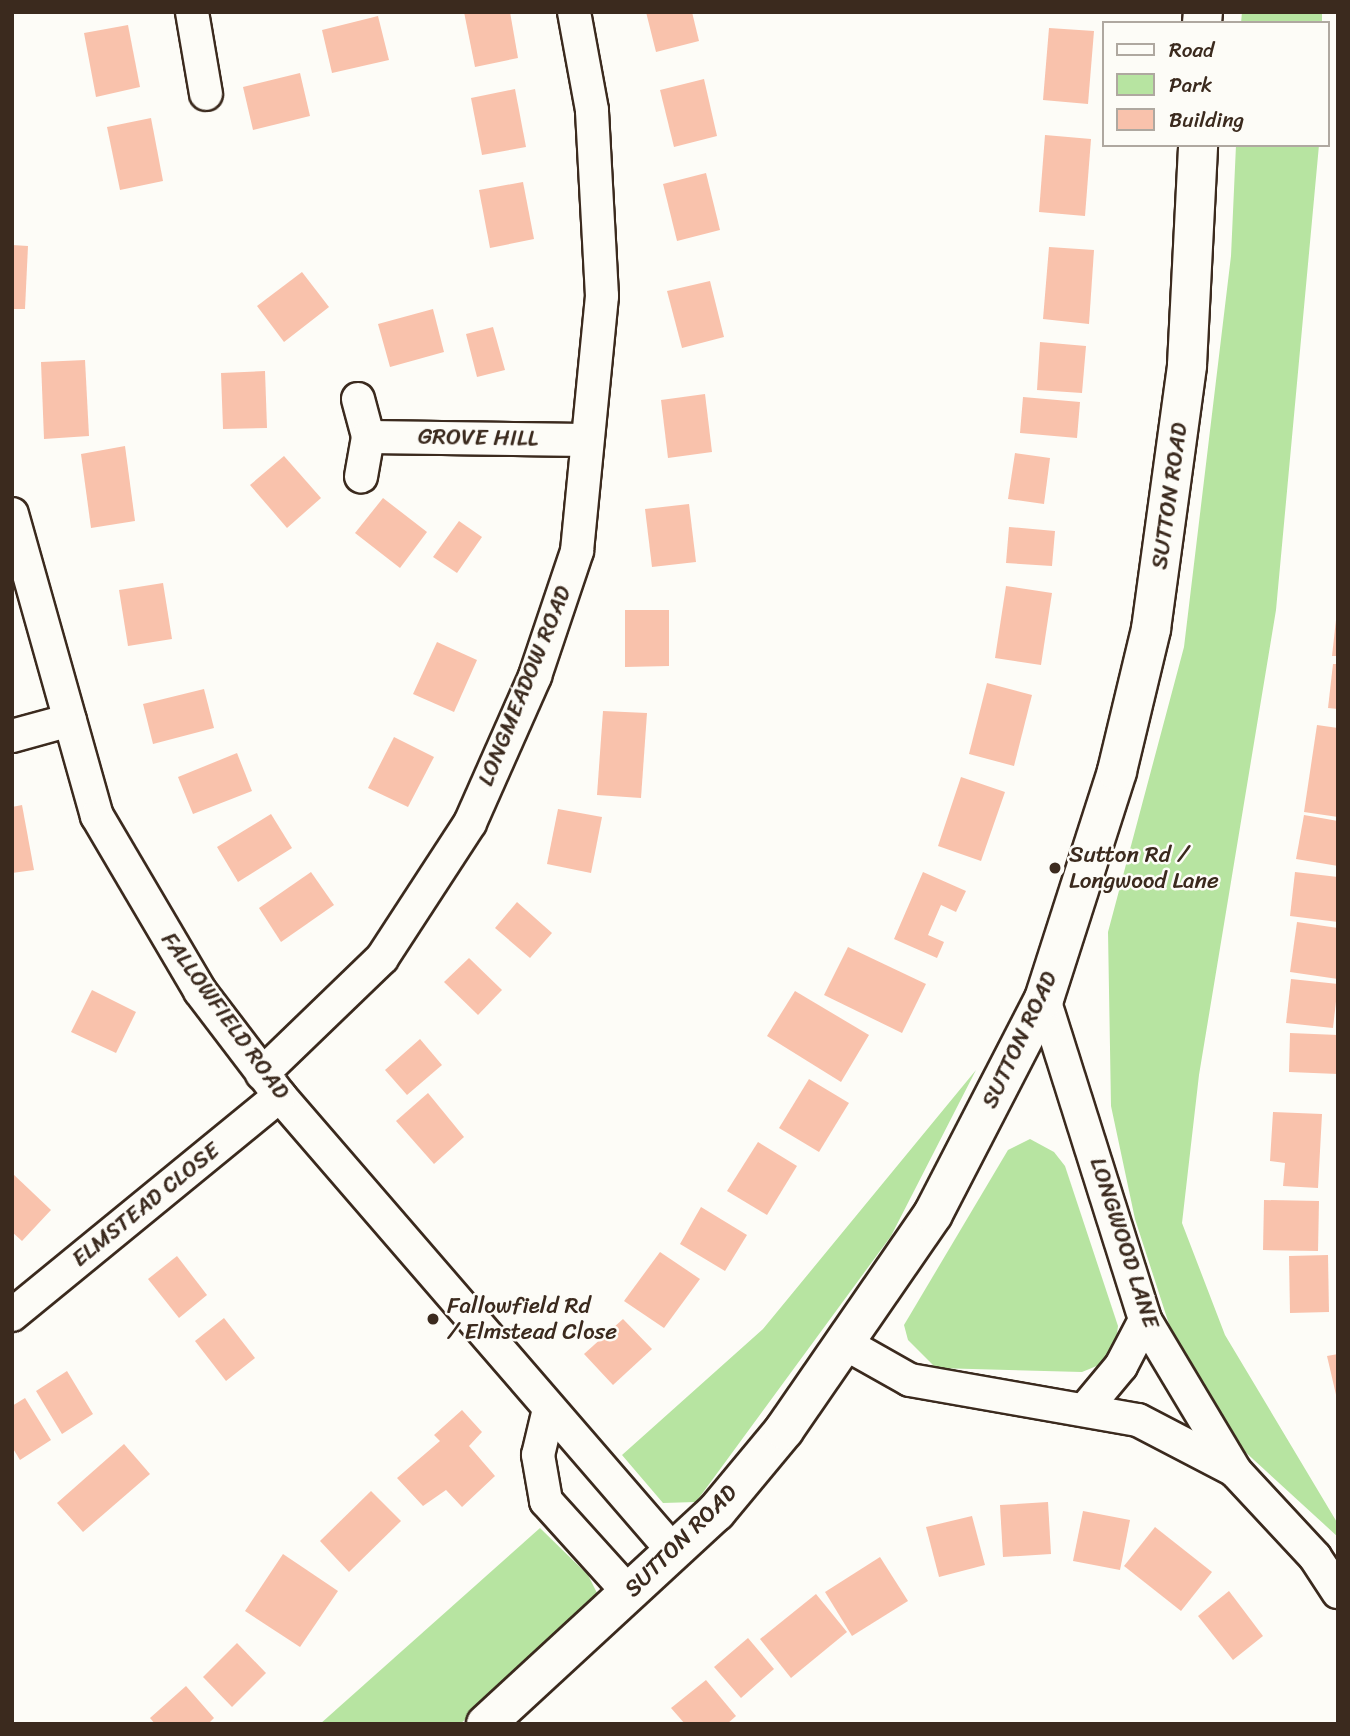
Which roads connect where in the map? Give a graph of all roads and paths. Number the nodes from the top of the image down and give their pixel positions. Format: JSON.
{"nodes":[{"id":1,"x":192,"y":12,"type":"edge"},
{"id":2,"x":574,"y":12,"type":"edge"},
{"id":3,"x":205,"y":94,"type":"dead end"},
{"id":4,"x":1198,"y":147,"type":"edge"},
{"id":5,"x":358,"y":399,"type":"dead end"},
{"id":6,"x":368,"y":437,"type":"junction"},
{"id":7,"x":587,"y":440,"type":"junction"},
{"id":8,"x":360,"y":476,"type":"dead end"},
{"id":9,"x":12,"y":514,"type":"edge"},
{"id":10,"x":70,"y":720,"type":"junction"},
{"id":11,"x":12,"y":736,"type":"edge"},
{"id":12,"x":1044,"y":999,"type":"junction"},
{"id":13,"x":271,"y":1085,"type":"junction"},
{"id":14,"x":14,"y":1309,"type":"edge"},
{"id":15,"x":1145,"y":1320,"type":"junction"},
{"id":16,"x":846,"y":1344,"type":"junction"},
{"id":17,"x":1086,"y":1408,"type":"junction"},
{"id":18,"x":549,"y":1409,"type":"junction"},
{"id":19,"x":1236,"y":1472,"type":"junction"},
{"id":20,"x":674,"y":1552,"type":"junction"},
{"id":21,"x":1338,"y":1592,"type":"edge"},
{"id":22,"x":629,"y":1593,"type":"junction"},
{"id":23,"x":486,"y":1724,"type":"edge"}],
"edges":[{"from":1,"to":3,"type":"street"},
{"from":2,"to":7,"type":"street","name":"LONGMEADOW ROAD"},
{"from":4,"to":12,"type":"main road","name":"SUTTON ROAD"},
{"from":5,"to":6,"type":"street"},
{"from":6,"to":7,"type":"street","name":"GROVE HILL"},
{"from":6,"to":8,"type":"street"},
{"from":7,"to":13,"type":"street","name":"LONGMEADOW ROAD"},
{"from":9,"to":10,"type":"street","name":"FALLOWFIELD ROAD"},
{"from":10,"to":11,"type":"street"},
{"from":10,"to":13,"type":"street","name":"FALLOWFIELD ROAD"},
{"from":12,"to":15,"type":"street","name":"LONGWOOD LANE"},
{"from":12,"to":16,"type":"main road","name":"SUTTON ROAD"},
{"from":13,"to":14,"type":"street","name":"ELMSTEAD CLOSE"},
{"from":13,"to":18,"type":"street","name":"FALLOWFIELD ROAD"},
{"from":15,"to":17,"type":"street"},
{"from":15,"to":19,"type":"street","name":"LONGWOOD LANE"},
{"from":16,"to":17,"type":"street","name":"LONGWOOD LANE"},
{"from":16,"to":20,"type":"main road","name":"SUTTON ROAD"},
{"from":17,"to":19,"type":"street","name":"LONGWOOD LANE"},
{"from":18,"to":20,"type":"street","name":"FALLOWFIELD ROAD"},
{"from":18,"to":22,"type":"street"},
{"from":19,"to":21,"type":"street","name":"LONGWOOD LANE"},
{"from":20,"to":22,"type":"main road","name":"SUTTON ROAD"},
{"from":22,"to":23,"type":"main road","name":"SUTTON ROAD"}]}
